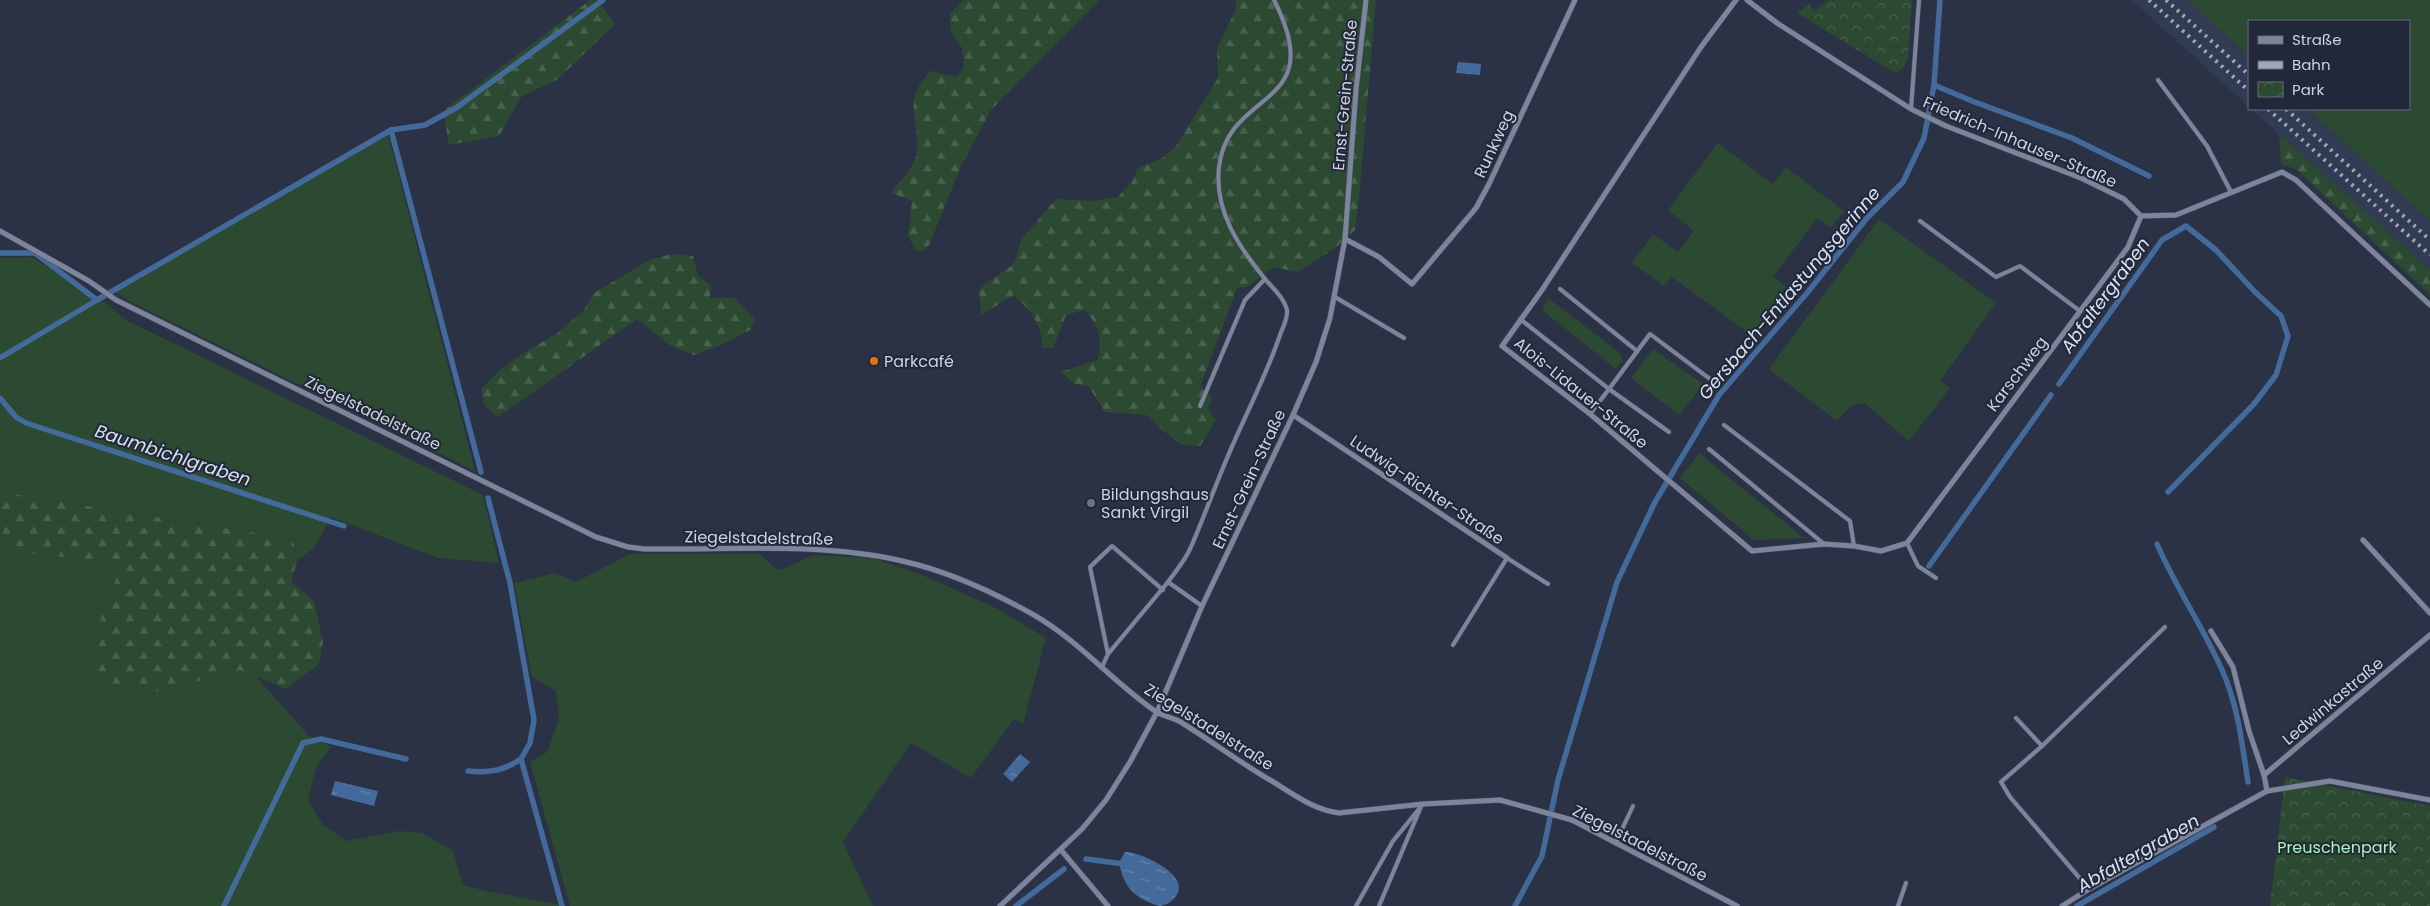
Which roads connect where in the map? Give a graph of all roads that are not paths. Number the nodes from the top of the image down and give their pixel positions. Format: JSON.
{"nodes":[{"id":1,"x":1274,"y":0,"type":"edge"},
{"id":2,"x":1366,"y":0,"type":"edge"},
{"id":3,"x":1574,"y":0,"type":"edge"},
{"id":4,"x":1736,"y":0,"type":"edge"},
{"id":5,"x":1747,"y":0,"type":"edge"},
{"id":6,"x":1919,"y":0,"type":"edge"},
{"id":7,"x":2158,"y":80,"type":"dead end"},
{"id":8,"x":1911,"y":109,"type":"junction"},
{"id":9,"x":2231,"y":192,"type":"junction"},
{"id":10,"x":2141,"y":216,"type":"junction"},
{"id":11,"x":1920,"y":221,"type":"dead end"},
{"id":12,"x":0,"y":231,"type":"edge"},
{"id":13,"x":1345,"y":240,"type":"junction"},
{"id":14,"x":1265,"y":279,"type":"junction"},
{"id":15,"x":1560,"y":290,"type":"dead end"},
{"id":16,"x":1335,"y":298,"type":"junction"},
{"id":17,"x":2430,"y":305,"type":"edge"},
{"id":18,"x":2080,"y":311,"type":"junction"},
{"id":19,"x":1520,"y":319,"type":"junction"},
{"id":20,"x":1404,"y":338,"type":"dead end"},
{"id":21,"x":1637,"y":350,"type":"junction"},
{"id":22,"x":1710,"y":379,"type":"dead end"},
{"id":23,"x":1609,"y":389,"type":"junction"},
{"id":24,"x":1200,"y":406,"type":"dead end"},
{"id":25,"x":1590,"y":414,"type":"junction"},
{"id":26,"x":1293,"y":415,"type":"junction"},
{"id":27,"x":1724,"y":425,"type":"dead end"},
{"id":28,"x":1669,"y":432,"type":"dead end"},
{"id":29,"x":1709,"y":449,"type":"dead end"},
{"id":30,"x":2363,"y":540,"type":"dead end"},
{"id":31,"x":1906,"y":543,"type":"junction"},
{"id":32,"x":1824,"y":544,"type":"junction"},
{"id":33,"x":1854,"y":546,"type":"junction"},
{"id":34,"x":1507,"y":558,"type":"junction"},
{"id":35,"x":1936,"y":578,"type":"dead end"},
{"id":36,"x":1168,"y":582,"type":"junction"},
{"id":37,"x":1548,"y":584,"type":"dead end"},
{"id":38,"x":1163,"y":590,"type":"junction"},
{"id":39,"x":1202,"y":606,"type":"junction"},
{"id":40,"x":2430,"y":613,"type":"edge"},
{"id":41,"x":2165,"y":627,"type":"dead end"},
{"id":42,"x":2211,"y":630,"type":"dead end"},
{"id":43,"x":2430,"y":635,"type":"edge"},
{"id":44,"x":1453,"y":645,"type":"dead end"},
{"id":45,"x":1108,"y":654,"type":"junction"},
{"id":46,"x":1102,"y":667,"type":"junction"},
{"id":47,"x":1157,"y":712,"type":"junction"},
{"id":48,"x":2016,"y":718,"type":"dead end"},
{"id":49,"x":2042,"y":746,"type":"junction"},
{"id":50,"x":2264,"y":775,"type":"junction"},
{"id":51,"x":2267,"y":791,"type":"junction"},
{"id":52,"x":2430,"y":800,"type":"edge"},
{"id":53,"x":1423,"y":804,"type":"junction"},
{"id":54,"x":1633,"y":806,"type":"dead end"},
{"id":55,"x":1616,"y":842,"type":"junction"},
{"id":56,"x":1061,"y":850,"type":"junction"},
{"id":57,"x":1906,"y":882,"type":"dead end"},
{"id":58,"x":2089,"y":889,"type":"junction"},
{"id":59,"x":1000,"y":906,"type":"edge"},
{"id":60,"x":1108,"y":906,"type":"edge"},
{"id":61,"x":1356,"y":906,"type":"edge"},
{"id":62,"x":1379,"y":906,"type":"edge"},
{"id":63,"x":1737,"y":906,"type":"edge"},
{"id":64,"x":1898,"y":906,"type":"edge"},
{"id":65,"x":2062,"y":906,"type":"edge"}],
"edges":[{"from":1,"to":14,"type":"lane"},
{"from":2,"to":13,"type":"street","name":"Ernst-Grein-Straße"},
{"from":3,"to":13,"type":"street","name":"Runkweg"},
{"from":4,"to":19,"type":"street","name":"Alois-Lidauer-Straße"},
{"from":5,"to":8,"type":"street","name":"Friedrich-Inhauser-Straße"},
{"from":6,"to":8,"type":"lane"},
{"from":7,"to":9,"type":"lane"},
{"from":8,"to":10,"type":"street","name":"Friedrich-Inhauser-Straße"},
{"from":9,"to":10,"type":"street"},
{"from":9,"to":17,"type":"street"},
{"from":10,"to":18,"type":"street","name":"Karschweg"},
{"from":11,"to":18,"type":"lane"},
{"from":12,"to":46,"type":"street","name":"Ziegelstadelstraße"},
{"from":13,"to":16,"type":"street","name":"Ernst-Grein-Straße"},
{"from":14,"to":24,"type":"lane"},
{"from":14,"to":36,"type":"lane"},
{"from":15,"to":21,"type":"lane"},
{"from":16,"to":20,"type":"lane"},
{"from":16,"to":26,"type":"street","name":"Ernst-Grein-Straße"},
{"from":18,"to":31,"type":"street","name":"Karschweg"},
{"from":19,"to":23,"type":"lane"},
{"from":19,"to":25,"type":"street","name":"Alois-Lidauer-Straße"},
{"from":21,"to":22,"type":"lane"},
{"from":21,"to":23,"type":"lane"},
{"from":23,"to":25,"type":"lane"},
{"from":23,"to":28,"type":"lane"},
{"from":25,"to":32,"type":"street","name":"Alois-Lidauer-Straße"},
{"from":26,"to":34,"type":"street","name":"Ludwig-Richter-Straße"},
{"from":26,"to":39,"type":"street","name":"Ernst-Grein-Straße"},
{"from":27,"to":33,"type":"lane"},
{"from":29,"to":32,"type":"lane"},
{"from":30,"to":40,"type":"street"},
{"from":31,"to":33,"type":"street","name":"Alois-Lidauer-Straße"},
{"from":31,"to":35,"type":"lane"},
{"from":32,"to":33,"type":"street","name":"Alois-Lidauer-Straße"},
{"from":34,"to":37,"type":"lane","name":"Ludwig-Richter-Straße"},
{"from":34,"to":44,"type":"lane"},
{"from":36,"to":38,"type":"lane"},
{"from":36,"to":39,"type":"lane"},
{"from":38,"to":45,"type":"lane"},
{"from":38,"to":45,"type":"lane"},
{"from":39,"to":47,"type":"street","name":"Ernst-Grein-Straße"},
{"from":41,"to":49,"type":"lane"},
{"from":42,"to":50,"type":"street"},
{"from":43,"to":50,"type":"street","name":"Ledwinkastraße"},
{"from":45,"to":46,"type":"lane"},
{"from":46,"to":47,"type":"street","name":"Ziegelstadelstraße"},
{"from":47,"to":53,"type":"street","name":"Ziegelstadelstraße"},
{"from":47,"to":56,"type":"street","name":"Ernst-Grein-Straße"},
{"from":48,"to":49,"type":"lane"},
{"from":49,"to":58,"type":"lane"},
{"from":50,"to":51,"type":"street"},
{"from":51,"to":52,"type":"street"},
{"from":51,"to":58,"type":"street"},
{"from":53,"to":55,"type":"street","name":"Ziegelstadelstraße"},
{"from":53,"to":61,"type":"lane"},
{"from":53,"to":62,"type":"lane"},
{"from":54,"to":55,"type":"lane"},
{"from":55,"to":63,"type":"street","name":"Ziegelstadelstraße"},
{"from":56,"to":59,"type":"street","name":"Ernst-Grein-Straße"},
{"from":56,"to":60,"type":"street"},
{"from":57,"to":64,"type":"lane"},
{"from":58,"to":65,"type":"street"}]}
